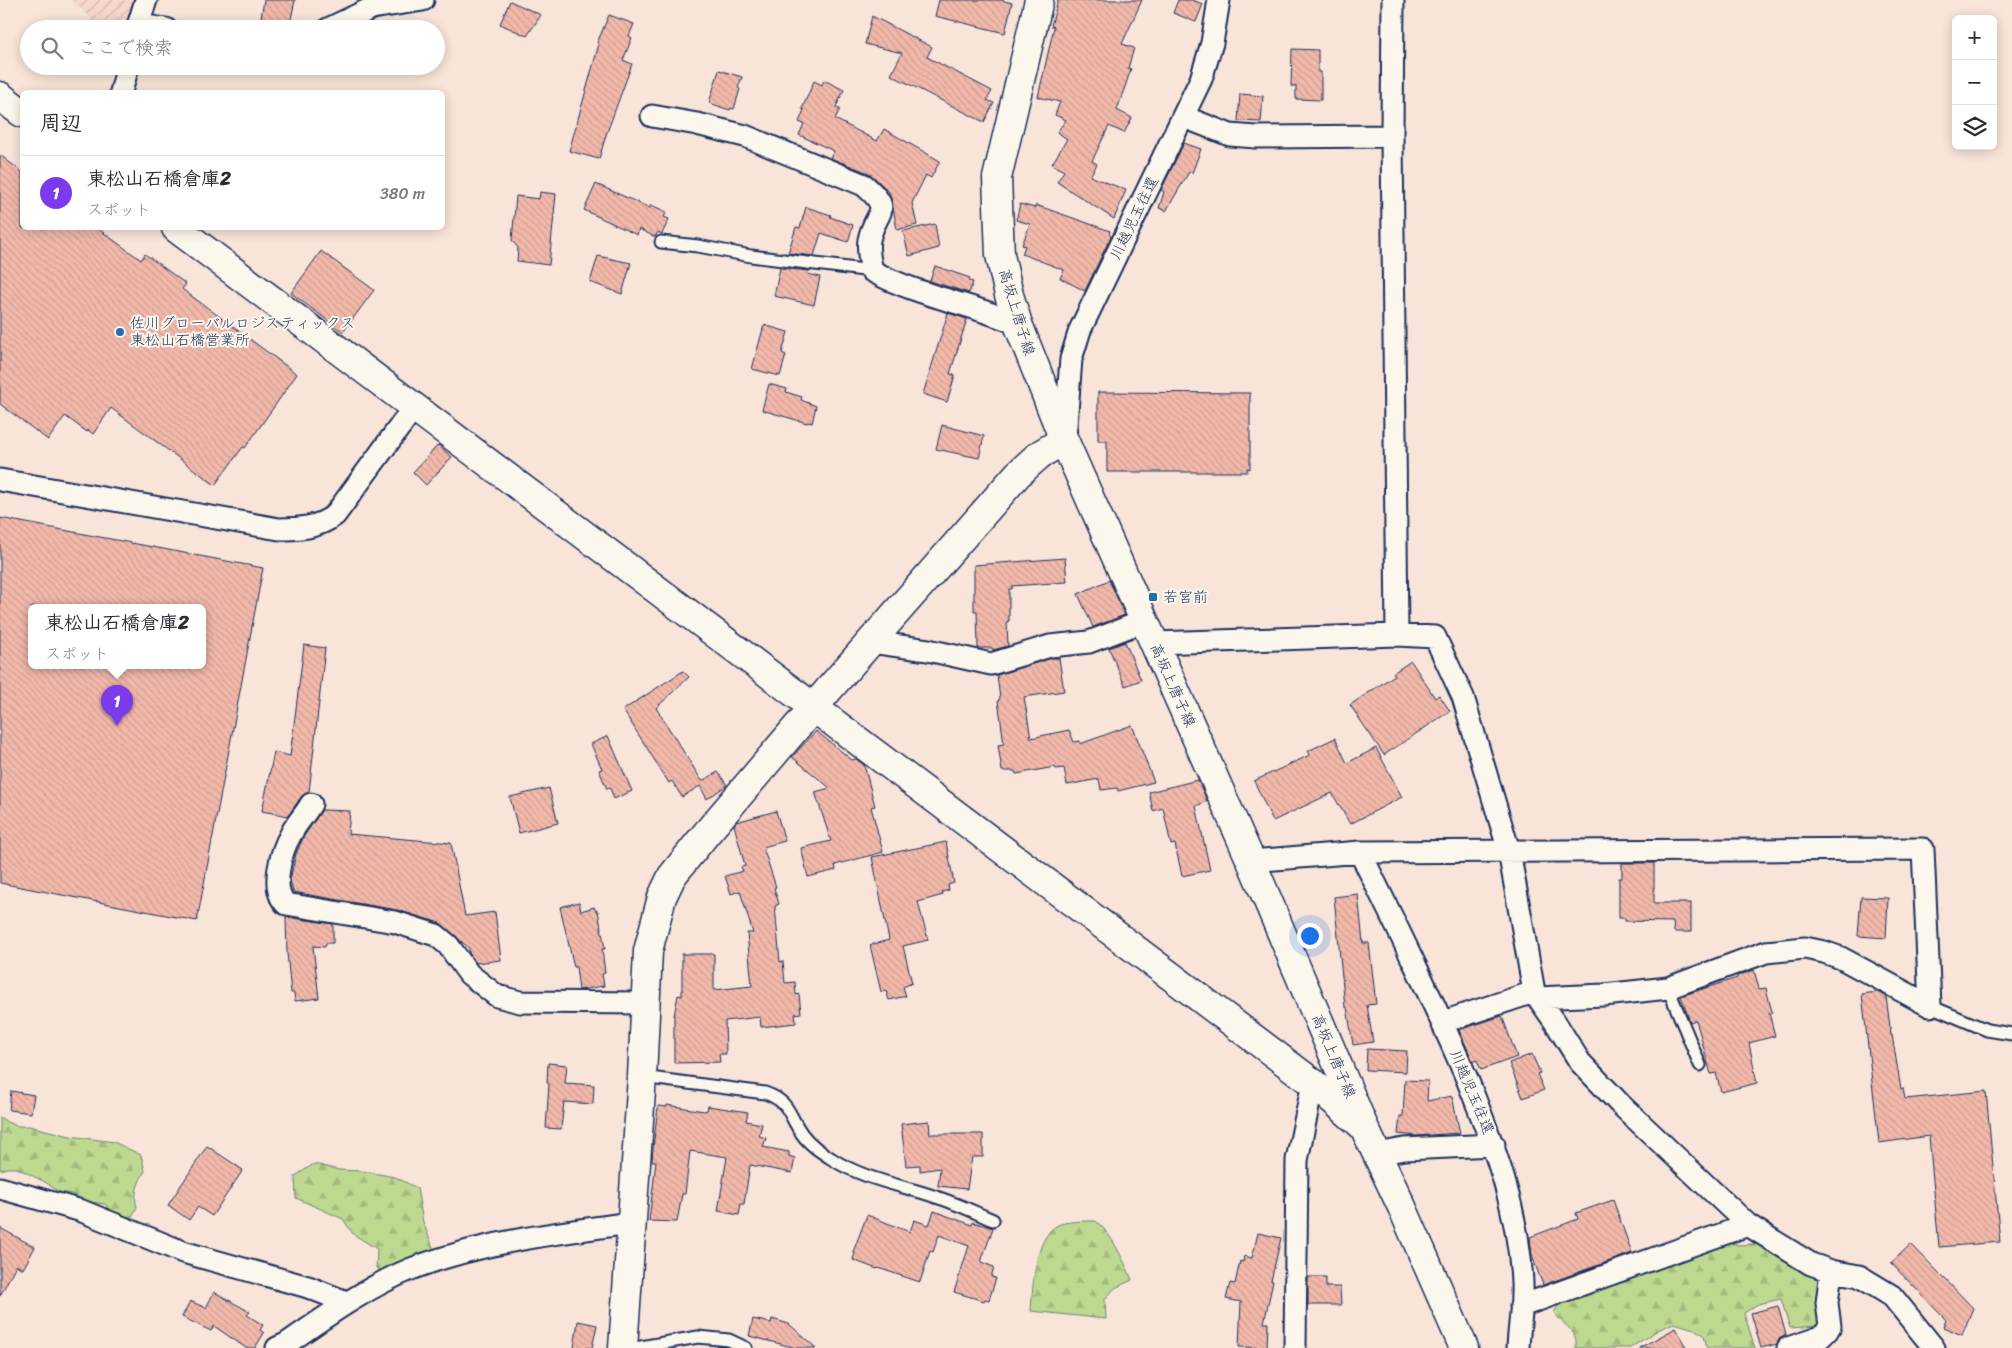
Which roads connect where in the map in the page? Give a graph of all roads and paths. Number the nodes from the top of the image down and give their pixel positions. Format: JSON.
{"nodes":[{"id":1,"x":146,"y":0,"type":"edge"},
{"id":2,"x":423,"y":0,"type":"edge"},
{"id":3,"x":1038,"y":0,"type":"edge"},
{"id":4,"x":1219,"y":0,"type":"edge"},
{"id":5,"x":1393,"y":0,"type":"edge"},
{"id":6,"x":140,"y":20,"type":"edge"},
{"id":7,"x":347,"y":20,"type":"edge"},
{"id":8,"x":126,"y":75,"type":"edge"},
{"id":9,"x":122,"y":90,"type":"edge"},
{"id":10,"x":0,"y":96,"type":"edge"},
{"id":11,"x":20,"y":111,"type":"edge"},
{"id":12,"x":652,"y":116,"type":"dead end"},
{"id":13,"x":1184,"y":116,"type":"junction"},
{"id":14,"x":1392,"y":136,"type":"junction"},
{"id":15,"x":179,"y":230,"type":"edge"},
{"id":16,"x":661,"y":242,"type":"dead end"},
{"id":17,"x":872,"y":271,"type":"junction"},
{"id":18,"x":1018,"y":324,"type":"junction"},
{"id":19,"x":415,"y":406,"type":"junction"},
{"id":20,"x":1064,"y":440,"type":"junction"},
{"id":21,"x":0,"y":480,"type":"edge"},
{"id":22,"x":1149,"y":632,"type":"junction"},
{"id":23,"x":1398,"y":635,"type":"junction"},
{"id":24,"x":871,"y":642,"type":"junction"},
{"id":25,"x":814,"y":707,"type":"junction"},
{"id":26,"x":311,"y":804,"type":"dead end"},
{"id":27,"x":1509,"y":851,"type":"junction"},
{"id":28,"x":1360,"y":852,"type":"junction"},
{"id":29,"x":1251,"y":861,"type":"junction"},
{"id":30,"x":1668,"y":988,"type":"junction"},
{"id":31,"x":1536,"y":995,"type":"junction"},
{"id":32,"x":645,"y":1003,"type":"junction"},
{"id":33,"x":1930,"y":1006,"type":"junction"},
{"id":34,"x":1443,"y":1022,"type":"junction"},
{"id":35,"x":2012,"y":1034,"type":"edge"},
{"id":36,"x":1700,"y":1064,"type":"dead end"},
{"id":37,"x":642,"y":1078,"type":"junction"},
{"id":38,"x":1313,"y":1083,"type":"junction"},
{"id":39,"x":1364,"y":1127,"type":"junction"},
{"id":40,"x":1494,"y":1145,"type":"junction"},
{"id":41,"x":1377,"y":1154,"type":"junction"},
{"id":42,"x":0,"y":1188,"type":"edge"},
{"id":43,"x":994,"y":1220,"type":"dead end"},
{"id":44,"x":631,"y":1223,"type":"junction"},
{"id":45,"x":1748,"y":1225,"type":"junction"},
{"id":46,"x":1831,"y":1270,"type":"junction"},
{"id":47,"x":346,"y":1302,"type":"junction"},
{"id":48,"x":1521,"y":1306,"type":"junction"},
{"id":49,"x":277,"y":1348,"type":"edge"},
{"id":50,"x":624,"y":1348,"type":"edge"},
{"id":51,"x":635,"y":1348,"type":"edge"},
{"id":52,"x":746,"y":1348,"type":"edge"},
{"id":53,"x":1295,"y":1348,"type":"edge"},
{"id":54,"x":1464,"y":1348,"type":"edge"},
{"id":55,"x":1518,"y":1348,"type":"edge"},
{"id":56,"x":1788,"y":1348,"type":"edge"},
{"id":57,"x":1934,"y":1348,"type":"edge"}],
"edges":[{"from":1,"to":6,"type":"street"},
{"from":2,"to":7,"type":"street"},
{"from":3,"to":18,"type":"street","name":"高坂上唐子線"},
{"from":4,"to":13,"type":"street","name":"川越児玉往還"},
{"from":5,"to":14,"type":"street"},
{"from":8,"to":9,"type":"street"},
{"from":10,"to":11,"type":"street"},
{"from":12,"to":17,"type":"street"},
{"from":13,"to":14,"type":"street"},
{"from":13,"to":20,"type":"street","name":"川越児玉往還"},
{"from":14,"to":23,"type":"street"},
{"from":15,"to":19,"type":"street"},
{"from":16,"to":17,"type":"lane"},
{"from":17,"to":18,"type":"street"},
{"from":18,"to":20,"type":"street","name":"高坂上唐子線"},
{"from":19,"to":21,"type":"street"},
{"from":19,"to":25,"type":"street"},
{"from":20,"to":22,"type":"street","name":"高坂上唐子線"},
{"from":20,"to":24,"type":"street"},
{"from":22,"to":23,"type":"street"},
{"from":22,"to":24,"type":"street"},
{"from":22,"to":29,"type":"street","name":"高坂上唐子線"},
{"from":23,"to":27,"type":"street"},
{"from":24,"to":25,"type":"street"},
{"from":25,"to":32,"type":"street"},
{"from":25,"to":38,"type":"street"},
{"from":26,"to":32,"type":"street"},
{"from":27,"to":28,"type":"street"},
{"from":27,"to":31,"type":"street"},
{"from":27,"to":33,"type":"street"},
{"from":28,"to":29,"type":"street"},
{"from":28,"to":34,"type":"street","name":"川越児玉往還"},
{"from":29,"to":39,"type":"street","name":"高坂上唐子線"},
{"from":30,"to":31,"type":"street"},
{"from":30,"to":33,"type":"street"},
{"from":30,"to":36,"type":"lane"},
{"from":31,"to":34,"type":"street"},
{"from":31,"to":45,"type":"street"},
{"from":32,"to":37,"type":"street"},
{"from":33,"to":35,"type":"lane"},
{"from":34,"to":40,"type":"street","name":"川越児玉往還"},
{"from":37,"to":43,"type":"lane"},
{"from":37,"to":44,"type":"street"},
{"from":38,"to":39,"type":"street"},
{"from":38,"to":53,"type":"street"},
{"from":39,"to":41,"type":"street","name":"高坂上唐子線"},
{"from":40,"to":41,"type":"street"},
{"from":40,"to":48,"type":"street","name":"川越児玉往還"},
{"from":41,"to":54,"type":"street","name":"高坂上唐子線"},
{"from":42,"to":47,"type":"street"},
{"from":44,"to":47,"type":"street"},
{"from":44,"to":50,"type":"street"},
{"from":45,"to":46,"type":"street"},
{"from":45,"to":48,"type":"street"},
{"from":46,"to":56,"type":"street"},
{"from":46,"to":57,"type":"street"},
{"from":47,"to":49,"type":"street"},
{"from":48,"to":55,"type":"street","name":"川越児玉往還"},
{"from":51,"to":52,"type":"lane"}]}
